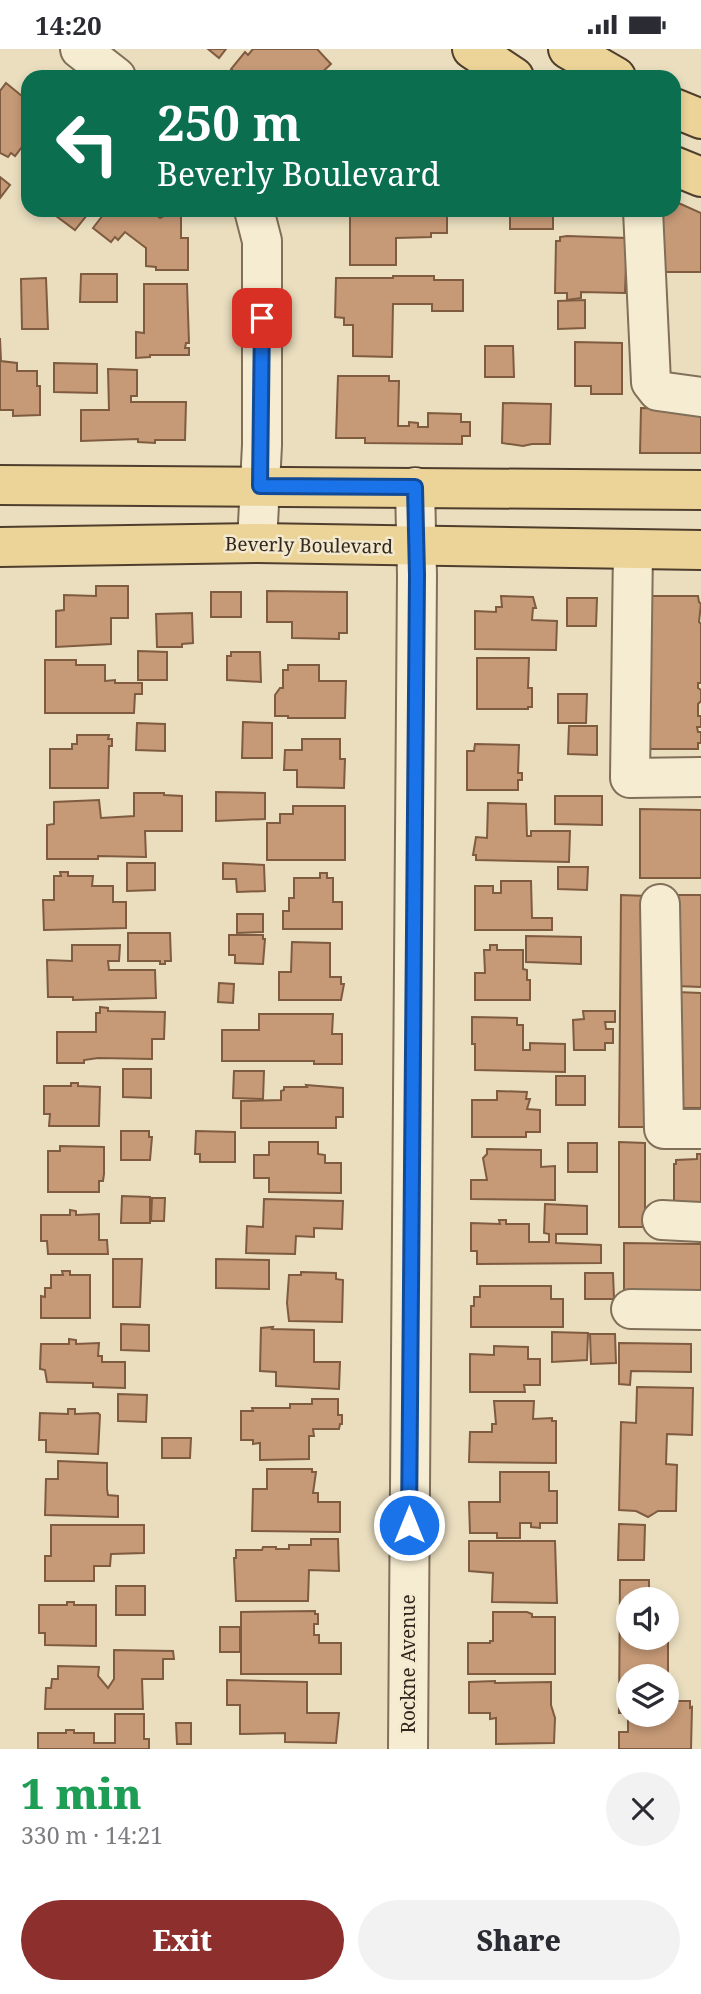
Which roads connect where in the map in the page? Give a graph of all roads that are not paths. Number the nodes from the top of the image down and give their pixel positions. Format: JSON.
{"nodes":[{"id":1,"x":80,"y":49,"type":"edge"},
{"id":2,"x":472,"y":49,"type":"edge"},
{"id":3,"x":568,"y":49,"type":"edge"},
{"id":4,"x":107,"y":70,"type":"edge"},
{"id":5,"x":504,"y":70,"type":"edge"},
{"id":6,"x":604,"y":70,"type":"edge"},
{"id":7,"x":681,"y":111,"type":"edge"},
{"id":8,"x":701,"y":119,"type":"edge"},
{"id":9,"x":681,"y":169,"type":"edge"},
{"id":10,"x":701,"y":177,"type":"edge"},
{"id":11,"x":256,"y":217,"type":"edge"},
{"id":12,"x":643,"y":217,"type":"edge"},
{"id":13,"x":701,"y":397,"type":"edge"},
{"id":14,"x":0,"y":485,"type":"edge"},
{"id":15,"x":260,"y":486,"type":"junction"},
{"id":16,"x":415,"y":487,"type":"junction"},
{"id":17,"x":701,"y":490,"type":"edge"},
{"id":18,"x":257,"y":543,"type":"junction"},
{"id":19,"x":0,"y":547,"type":"edge"},
{"id":20,"x":415,"y":547,"type":"junction"},
{"id":21,"x":633,"y":549,"type":"junction"},
{"id":22,"x":701,"y":550,"type":"edge"},
{"id":23,"x":701,"y":777,"type":"edge"},
{"id":24,"x":660,"y":904,"type":"dead end"},
{"id":25,"x":701,"y":1129,"type":"edge"},
{"id":26,"x":662,"y":1220,"type":"dead end"},
{"id":27,"x":701,"y":1221,"type":"edge"},
{"id":28,"x":631,"y":1309,"type":"dead end"},
{"id":29,"x":701,"y":1310,"type":"edge"},
{"id":30,"x":408,"y":1749,"type":"edge"}],
"edges":[{"from":1,"to":4,"type":"street"},
{"from":2,"to":5,"type":"main road"},
{"from":3,"to":6,"type":"main road"},
{"from":7,"to":8,"type":"main road"},
{"from":9,"to":10,"type":"main road"},
{"from":11,"to":15,"type":"street"},
{"from":12,"to":13,"type":"street"},
{"from":14,"to":15,"type":"main road"},
{"from":15,"to":16,"type":"main road"},
{"from":15,"to":18,"type":"street"},
{"from":16,"to":17,"type":"main road"},
{"from":16,"to":20,"type":"street","name":"Rockne Avenue"},
{"from":18,"to":19,"type":"main road","name":"Beverly Boulevard"},
{"from":18,"to":20,"type":"main road","name":"Beverly Boulevard"},
{"from":20,"to":21,"type":"main road","name":"Beverly Boulevard"},
{"from":20,"to":30,"type":"street","name":"Rockne Avenue"},
{"from":21,"to":22,"type":"main road","name":"Beverly Boulevard"},
{"from":21,"to":23,"type":"street"},
{"from":24,"to":25,"type":"street"},
{"from":26,"to":27,"type":"street"},
{"from":28,"to":29,"type":"street"}]}
